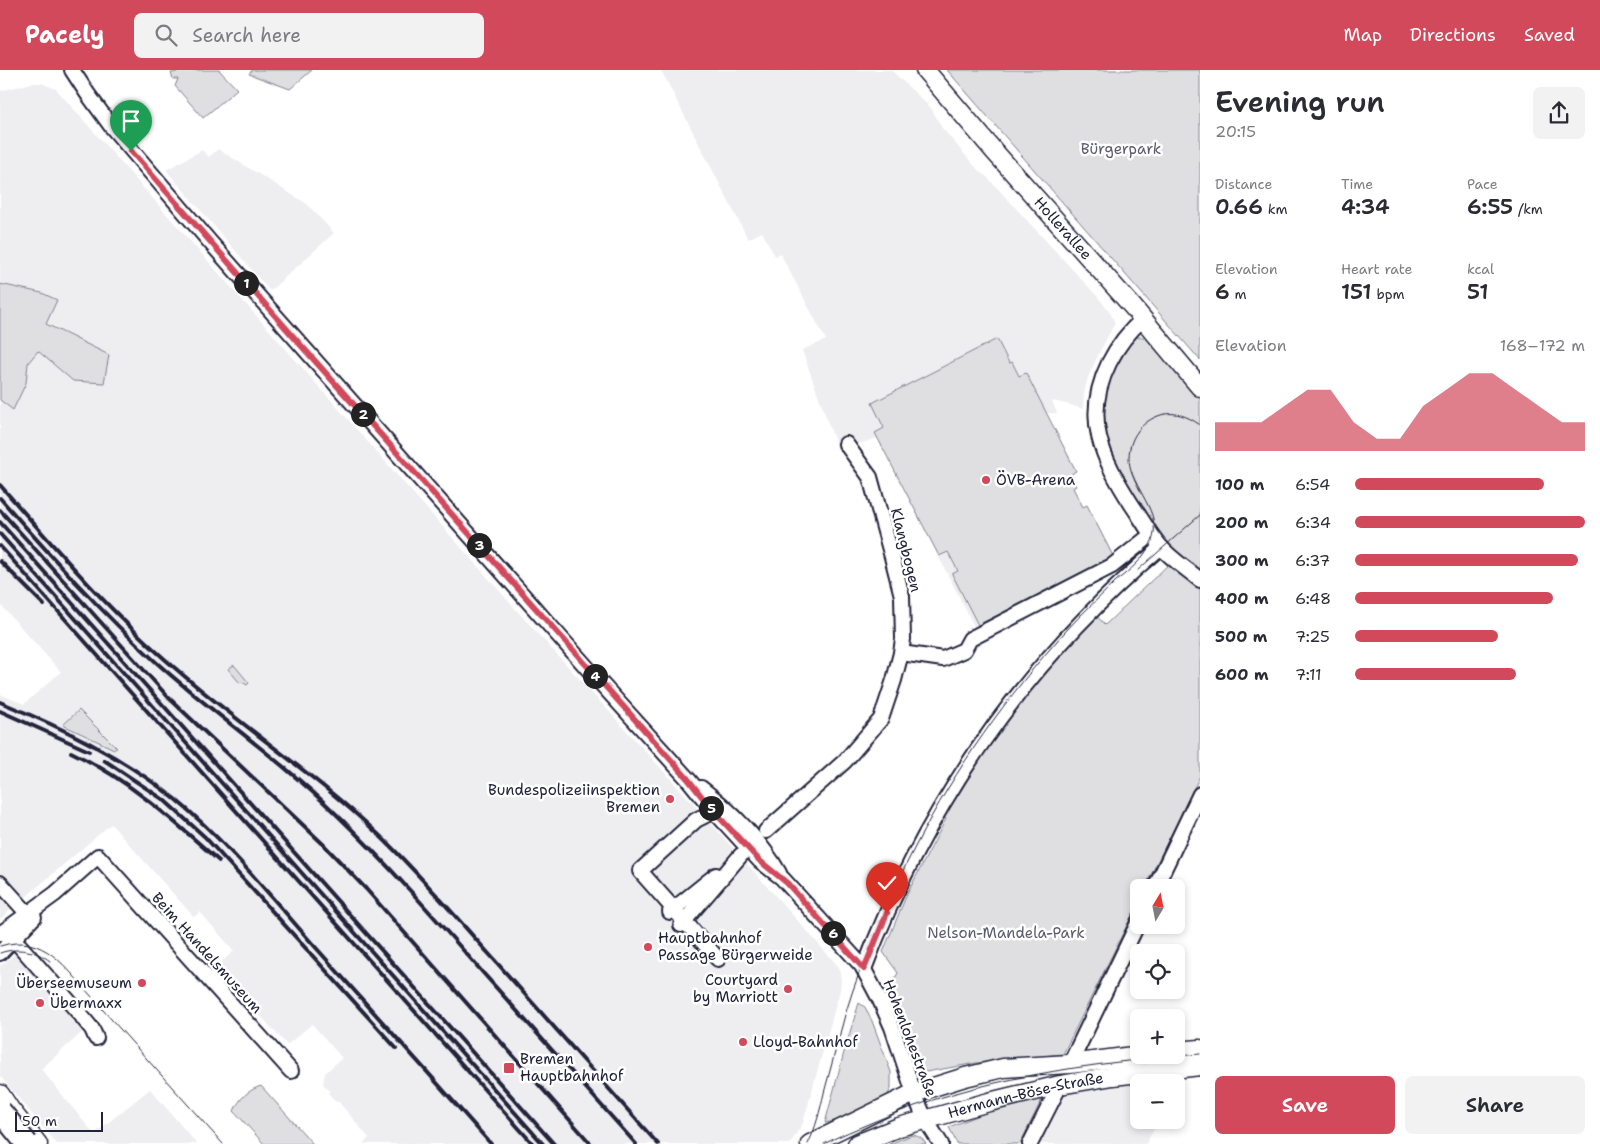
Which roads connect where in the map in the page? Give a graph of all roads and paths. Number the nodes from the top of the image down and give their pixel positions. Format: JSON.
{"nodes":[{"id":1,"x":72,"y":70,"type":"edge"},
{"id":2,"x":925,"y":70,"type":"edge"},
{"id":3,"x":1143,"y":319,"type":"junction"},
{"id":4,"x":1200,"y":387,"type":"edge"},
{"id":5,"x":846,"y":444,"type":"dead end"},
{"id":6,"x":1151,"y":535,"type":"junction"},
{"id":7,"x":1161,"y":547,"type":"junction"},
{"id":8,"x":1200,"y":580,"type":"edge"},
{"id":9,"x":901,"y":653,"type":"junction"},
{"id":10,"x":688,"y":779,"type":"junction"},
{"id":11,"x":1200,"y":794,"type":"edge"},
{"id":12,"x":714,"y":811,"type":"junction"},
{"id":13,"x":766,"y":831,"type":"dead end"},
{"id":14,"x":782,"y":878,"type":"junction"},
{"id":15,"x":1159,"y":879,"type":"edge"},
{"id":16,"x":0,"y":884,"type":"edge"},
{"id":17,"x":55,"y":894,"type":"junction"},
{"id":18,"x":672,"y":911,"type":"junction"},
{"id":19,"x":28,"y":914,"type":"junction"},
{"id":20,"x":683,"y":923,"type":"junction"},
{"id":21,"x":1133,"y":934,"type":"edge"},
{"id":22,"x":5,"y":935,"type":"edge"},
{"id":23,"x":0,"y":953,"type":"edge"},
{"id":24,"x":718,"y":959,"type":"dead end"},
{"id":25,"x":864,"y":969,"type":"junction"},
{"id":26,"x":96,"y":1038,"type":"dead end"},
{"id":27,"x":1200,"y":1049,"type":"edge"},
{"id":28,"x":1185,"y":1050,"type":"edge"},
{"id":29,"x":1130,"y":1056,"type":"edge"},
{"id":30,"x":1070,"y":1064,"type":"junction"},
{"id":31,"x":1200,"y":1066,"type":"edge"},
{"id":32,"x":291,"y":1071,"type":"dead end"},
{"id":33,"x":1060,"y":1085,"type":"junction"},
{"id":34,"x":914,"y":1093,"type":"junction"},
{"id":35,"x":0,"y":1094,"type":"edge"},
{"id":36,"x":5,"y":1110,"type":"edge"},
{"id":37,"x":925,"y":1120,"type":"junction"},
{"id":38,"x":0,"y":1131,"type":"edge"},
{"id":39,"x":0,"y":1137,"type":"edge"},
{"id":40,"x":6,"y":1144,"type":"edge"},
{"id":41,"x":27,"y":1144,"type":"edge"},
{"id":42,"x":38,"y":1144,"type":"edge"},
{"id":43,"x":810,"y":1144,"type":"edge"},
{"id":44,"x":857,"y":1144,"type":"edge"},
{"id":45,"x":941,"y":1144,"type":"edge"},
{"id":46,"x":1030,"y":1144,"type":"edge"}],
"edges":[{"from":1,"to":10,"type":"street"},
{"from":2,"to":3,"type":"main road","name":"Hollerallee"},
{"from":3,"to":4,"type":"main road","name":"Hollerallee"},
{"from":3,"to":6,"type":"street"},
{"from":5,"to":9,"type":"street","name":"Klangbogen"},
{"from":6,"to":7,"type":"street"},
{"from":6,"to":9,"type":"street"},
{"from":7,"to":8,"type":"street"},
{"from":7,"to":25,"type":"street"},
{"from":9,"to":13,"type":"street","name":"Klangbogen"},
{"from":10,"to":12,"type":"street"},
{"from":10,"to":14,"type":"street"},
{"from":11,"to":15,"type":"street"},
{"from":12,"to":14,"type":"street"},
{"from":12,"to":18,"type":"street"},
{"from":14,"to":25,"type":"street","name":"Hohenlohestraße"},
{"from":16,"to":19,"type":"street"},
{"from":17,"to":19,"type":"street"},
{"from":17,"to":22,"type":"street"},
{"from":17,"to":32,"type":"street","name":"Beim Handelsmuseum"},
{"from":18,"to":20,"type":"street"},
{"from":18,"to":20,"type":"street"},
{"from":19,"to":22,"type":"street"},
{"from":20,"to":24,"type":"street"},
{"from":21,"to":30,"type":"street"},
{"from":22,"to":23,"type":"street"},
{"from":22,"to":26,"type":"street"},
{"from":25,"to":34,"type":"street","name":"Hohenlohestraße"},
{"from":27,"to":28,"type":"main road"},
{"from":29,"to":30,"type":"main road","name":"Hermann-Böse-Straße"},
{"from":30,"to":34,"type":"main road","name":"Hermann-Böse-Straße"},
{"from":31,"to":33,"type":"main road","name":"Hermann-Böse-Straße"},
{"from":33,"to":37,"type":"main road","name":"Hermann-Böse-Straße"},
{"from":33,"to":46,"type":"street"},
{"from":34,"to":37,"type":"street","name":"Hohenlohestraße"},
{"from":34,"to":43,"type":"main road","name":"Hermann-Böse-Straße"},
{"from":35,"to":36,"type":"main road"},
{"from":36,"to":38,"type":"main road"},
{"from":36,"to":41,"type":"highway","bridge":true},
{"from":36,"to":42,"type":"main road"},
{"from":37,"to":44,"type":"main road","name":"Hermann-Böse-Straße"},
{"from":37,"to":45,"type":"street","name":"Hohenlohestraße"},
{"from":39,"to":40,"type":"highway"}]}
